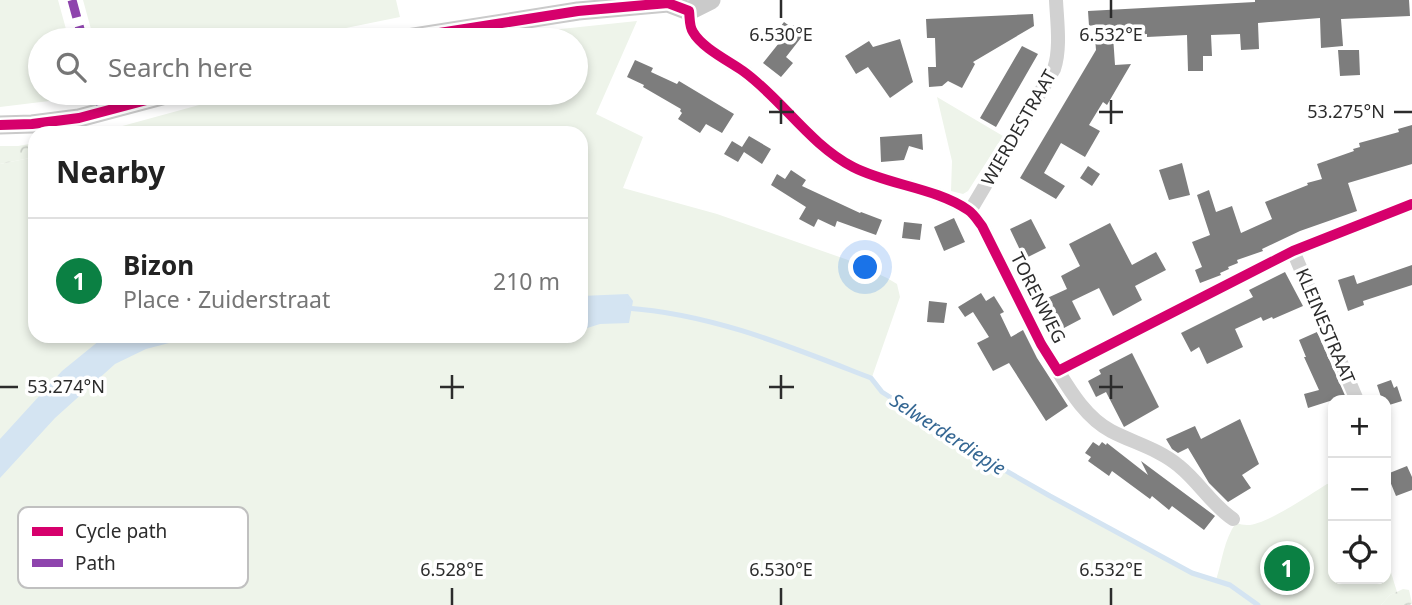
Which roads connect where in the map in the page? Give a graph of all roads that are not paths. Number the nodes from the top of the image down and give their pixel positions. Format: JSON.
{"nodes":[{"id":1,"x":711,"y":0,"type":"edge"},
{"id":2,"x":1056,"y":0,"type":"edge"},
{"id":3,"x":689,"y":11,"type":"junction"},
{"id":4,"x":471,"y":28,"type":"edge"},
{"id":5,"x":128,"y":105,"type":"edge"},
{"id":6,"x":0,"y":125,"type":"edge"},
{"id":7,"x":1412,"y":205,"type":"edge"},
{"id":8,"x":970,"y":211,"type":"junction"},
{"id":9,"x":1293,"y":251,"type":"junction"},
{"id":10,"x":1058,"y":371,"type":"junction"},
{"id":11,"x":1355,"y":395,"type":"edge"},
{"id":12,"x":1233,"y":519,"type":"dead end"}],
"edges":[{"from":1,"to":3,"type":"street"},
{"from":2,"to":8,"type":"street","name":"WIERDESTRAAT"},
{"from":3,"to":4,"type":"street"},
{"from":3,"to":8,"type":"street"},
{"from":5,"to":6,"type":"street"},
{"from":7,"to":9,"type":"street","name":"TORENWEG"},
{"from":8,"to":10,"type":"street","name":"TORENWEG"},
{"from":9,"to":10,"type":"street","name":"TORENWEG"},
{"from":9,"to":11,"type":"street","name":"KLEINESTRAAT"},
{"from":10,"to":12,"type":"street"}]}
